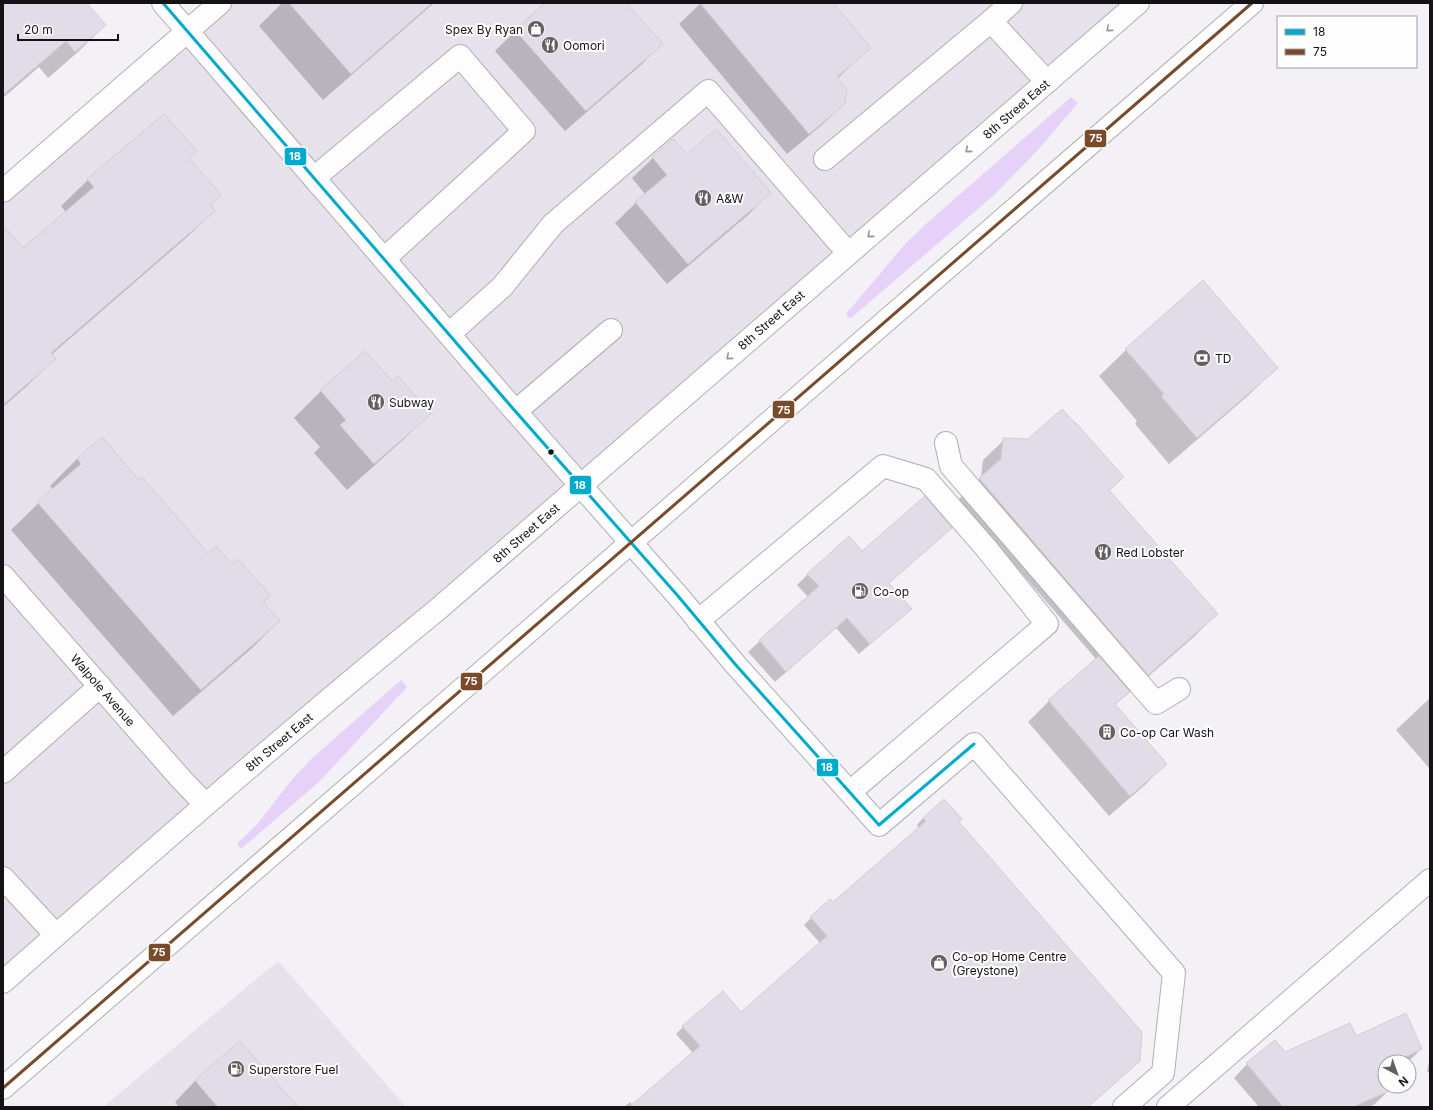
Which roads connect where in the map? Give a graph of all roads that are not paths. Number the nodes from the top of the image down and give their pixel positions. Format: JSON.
{"nodes":[{"id":1,"x":163,"y":3,"type":"edge"},
{"id":2,"x":220,"y":3,"type":"edge"},
{"id":3,"x":1011,"y":3,"type":"edge"},
{"id":4,"x":1138,"y":3,"type":"edge"},
{"id":5,"x":1252,"y":3,"type":"edge"},
{"id":6,"x":990,"y":21,"type":"junction"},
{"id":7,"x":187,"y":32,"type":"junction"},
{"id":8,"x":1047,"y":82,"type":"junction"},
{"id":9,"x":825,"y":159,"type":"dead end"},
{"id":10,"x":314,"y":178,"type":"junction"},
{"id":11,"x":3,"y":191,"type":"edge"},
{"id":12,"x":848,"y":253,"type":"junction"},
{"id":13,"x":384,"y":259,"type":"junction"},
{"id":14,"x":610,"y":330,"type":"dead end"},
{"id":15,"x":448,"y":334,"type":"junction"},
{"id":16,"x":516,"y":411,"type":"junction"},
{"id":17,"x":946,"y":443,"type":"dead end"},
{"id":18,"x":581,"y":486,"type":"junction"},
{"id":19,"x":631,"y":543,"type":"junction"},
{"id":20,"x":3,"y":576,"type":"edge"},
{"id":21,"x":698,"y":621,"type":"junction"},
{"id":22,"x":100,"y":686,"type":"junction"},
{"id":23,"x":1179,"y":689,"type":"dead end"},
{"id":24,"x":3,"y":772,"type":"edge"},
{"id":25,"x":850,"y":792,"type":"junction"},
{"id":26,"x":205,"y":804,"type":"junction"},
{"id":27,"x":3,"y":878,"type":"edge"},
{"id":28,"x":1430,"y":880,"type":"edge"},
{"id":29,"x":56,"y":936,"type":"junction"},
{"id":30,"x":3,"y":982,"type":"edge"},
{"id":31,"x":3,"y":1088,"type":"edge"},
{"id":32,"x":1124,"y":1107,"type":"edge"},
{"id":33,"x":1168,"y":1107,"type":"edge"}],
"edges":[{"from":1,"to":7,"type":"main road"},
{"from":2,"to":7,"type":"main road"},
{"from":3,"to":6,"type":"main road"},
{"from":4,"to":8,"type":"main road","name":"8th Street East","one_way":true},
{"from":5,"to":19,"type":"main road"},
{"from":6,"to":8,"type":"main road"},
{"from":6,"to":9,"type":"main road"},
{"from":7,"to":10,"type":"main road"},
{"from":7,"to":11,"type":"main road"},
{"from":8,"to":12,"type":"main road","name":"8th Street East","one_way":true},
{"from":10,"to":13,"type":"main road"},
{"from":10,"to":13,"type":"main road"},
{"from":12,"to":15,"type":"main road"},
{"from":12,"to":18,"type":"main road","name":"8th Street East","one_way":true},
{"from":13,"to":15,"type":"main road"},
{"from":14,"to":16,"type":"main road"},
{"from":15,"to":16,"type":"main road"},
{"from":16,"to":18,"type":"main road"},
{"from":17,"to":23,"type":"main road"},
{"from":18,"to":19,"type":"main road"},
{"from":18,"to":26,"type":"main road","name":"8th Street East"},
{"from":19,"to":21,"type":"main road"},
{"from":19,"to":31,"type":"main road"},
{"from":20,"to":22,"type":"main road","name":"Walpole Avenue"},
{"from":21,"to":25,"type":"main road"},
{"from":21,"to":25,"type":"main road"},
{"from":22,"to":24,"type":"main road"},
{"from":22,"to":26,"type":"main road","name":"Walpole Avenue"},
{"from":25,"to":32,"type":"main road"},
{"from":26,"to":29,"type":"main road","name":"8th Street East"},
{"from":27,"to":29,"type":"main road"},
{"from":28,"to":33,"type":"main road"},
{"from":29,"to":30,"type":"main road","name":"8th Street East"}]}
